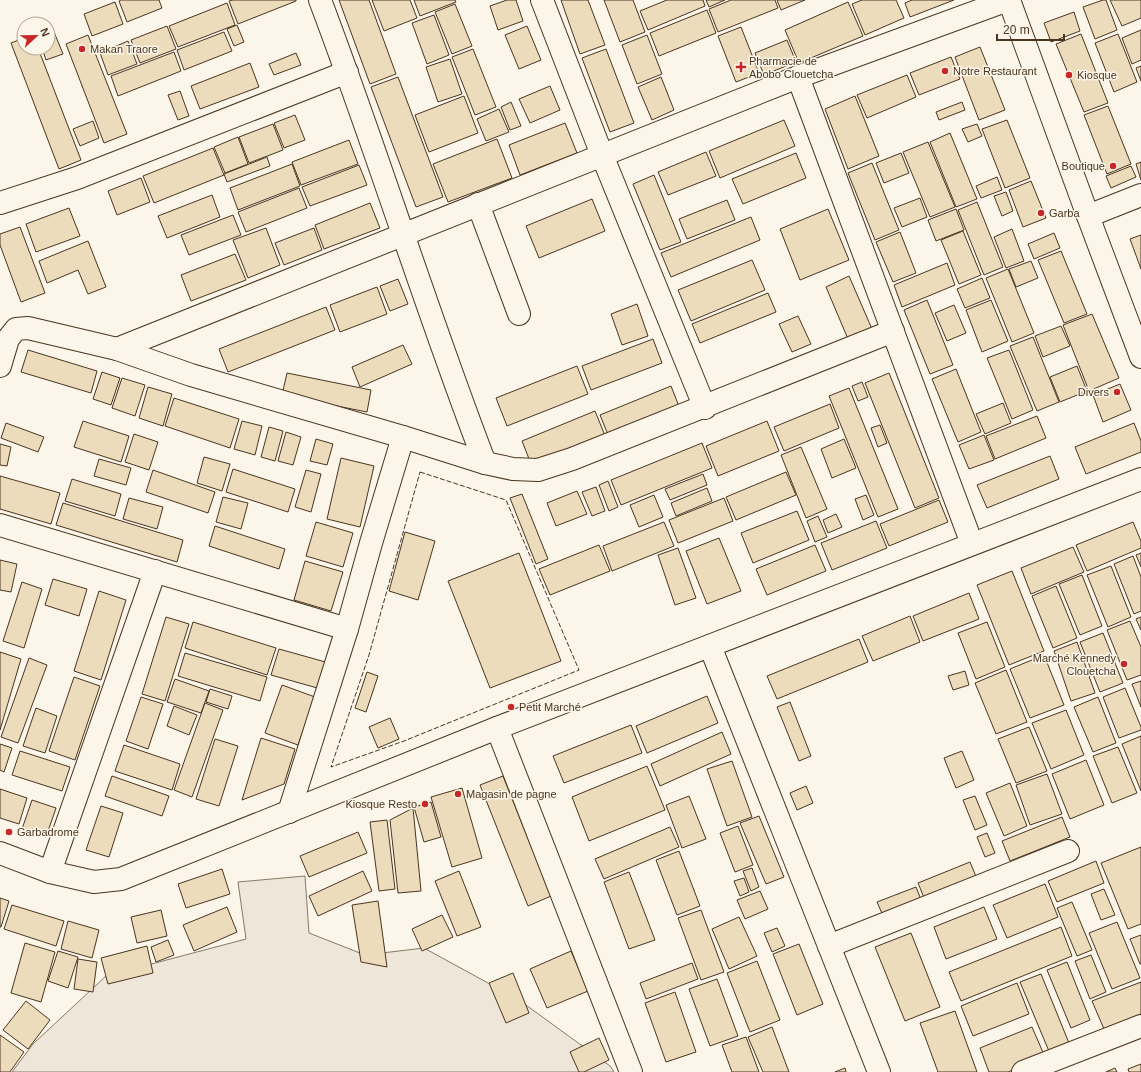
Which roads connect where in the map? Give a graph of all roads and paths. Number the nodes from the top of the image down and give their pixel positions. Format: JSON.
{"nodes":[{"id":1,"x":320,"y":0,"type":"edge"},
{"id":2,"x":542,"y":0,"type":"edge"},
{"id":3,"x":1008,"y":0,"type":"edge"},
{"id":4,"x":347,"y":72,"type":"junction"},
{"id":5,"x":798,"y":77,"type":"junction"},
{"id":6,"x":602,"y":155,"type":"junction"},
{"id":7,"x":1141,"y":195,"type":"edge"},
{"id":8,"x":0,"y":203,"type":"edge"},
{"id":9,"x":478,"y":204,"type":"junction"},
{"id":10,"x":1088,"y":216,"type":"junction"},
{"id":11,"x":404,"y":233,"type":"junction"},
{"id":12,"x":519,"y":314,"type":"dead end"},
{"id":13,"x":893,"y":331,"type":"junction"},
{"id":14,"x":117,"y":349,"type":"junction"},
{"id":15,"x":1141,"y":357,"type":"edge"},
{"id":16,"x":0,"y":366,"type":"edge"},
{"id":17,"x":705,"y":408,"type":"junction"},
{"id":18,"x":403,"y":437,"type":"junction"},
{"id":19,"x":485,"y":463,"type":"junction"},
{"id":20,"x":1141,"y":479,"type":"edge"},
{"id":21,"x":0,"y":525,"type":"edge"},
{"id":22,"x":972,"y":544,"type":"junction"},
{"id":23,"x":156,"y":571,"type":"junction"},
{"id":24,"x":347,"y":629,"type":"junction"},
{"id":25,"x":710,"y":646,"type":"junction"},
{"id":26,"x":497,"y":728,"type":"junction"},
{"id":27,"x":289,"y":812,"type":"junction"},
{"id":28,"x":1068,"y":851,"type":"dead end"},
{"id":29,"x":0,"y":854,"type":"edge"},
{"id":30,"x":50,"y":872,"type":"junction"},
{"id":31,"x":829,"y":946,"type":"junction"},
{"id":32,"x":1141,"y":1026,"type":"edge"},
{"id":33,"x":631,"y":1072,"type":"edge"},
{"id":34,"x":879,"y":1072,"type":"edge"},
{"id":35,"x":1023,"y":1072,"type":"edge"}],
"edges":[{"from":1,"to":4,"type":"street"},
{"from":2,"to":6,"type":"street"},
{"from":3,"to":5,"type":"street"},
{"from":3,"to":10,"type":"street"},
{"from":4,"to":8,"type":"street"},
{"from":4,"to":11,"type":"street"},
{"from":5,"to":6,"type":"street"},
{"from":5,"to":13,"type":"street"},
{"from":6,"to":9,"type":"street"},
{"from":6,"to":17,"type":"street"},
{"from":7,"to":10,"type":"street"},
{"from":9,"to":11,"type":"street"},
{"from":9,"to":12,"type":"street"},
{"from":10,"to":15,"type":"street"},
{"from":11,"to":14,"type":"street"},
{"from":11,"to":19,"type":"street"},
{"from":13,"to":17,"type":"street"},
{"from":13,"to":22,"type":"street"},
{"from":14,"to":16,"type":"street"},
{"from":14,"to":18,"type":"street"},
{"from":17,"to":19,"type":"street"},
{"from":18,"to":19,"type":"street"},
{"from":18,"to":24,"type":"street"},
{"from":20,"to":22,"type":"street"},
{"from":21,"to":23,"type":"street"},
{"from":22,"to":25,"type":"street"},
{"from":23,"to":24,"type":"street"},
{"from":23,"to":30,"type":"street"},
{"from":24,"to":27,"type":"street"},
{"from":25,"to":26,"type":"street"},
{"from":25,"to":31,"type":"street"},
{"from":26,"to":27,"type":"street"},
{"from":26,"to":33,"type":"street"},
{"from":27,"to":30,"type":"street"},
{"from":28,"to":31,"type":"street"},
{"from":29,"to":30,"type":"street"},
{"from":31,"to":34,"type":"street"},
{"from":32,"to":35,"type":"street"}]}
